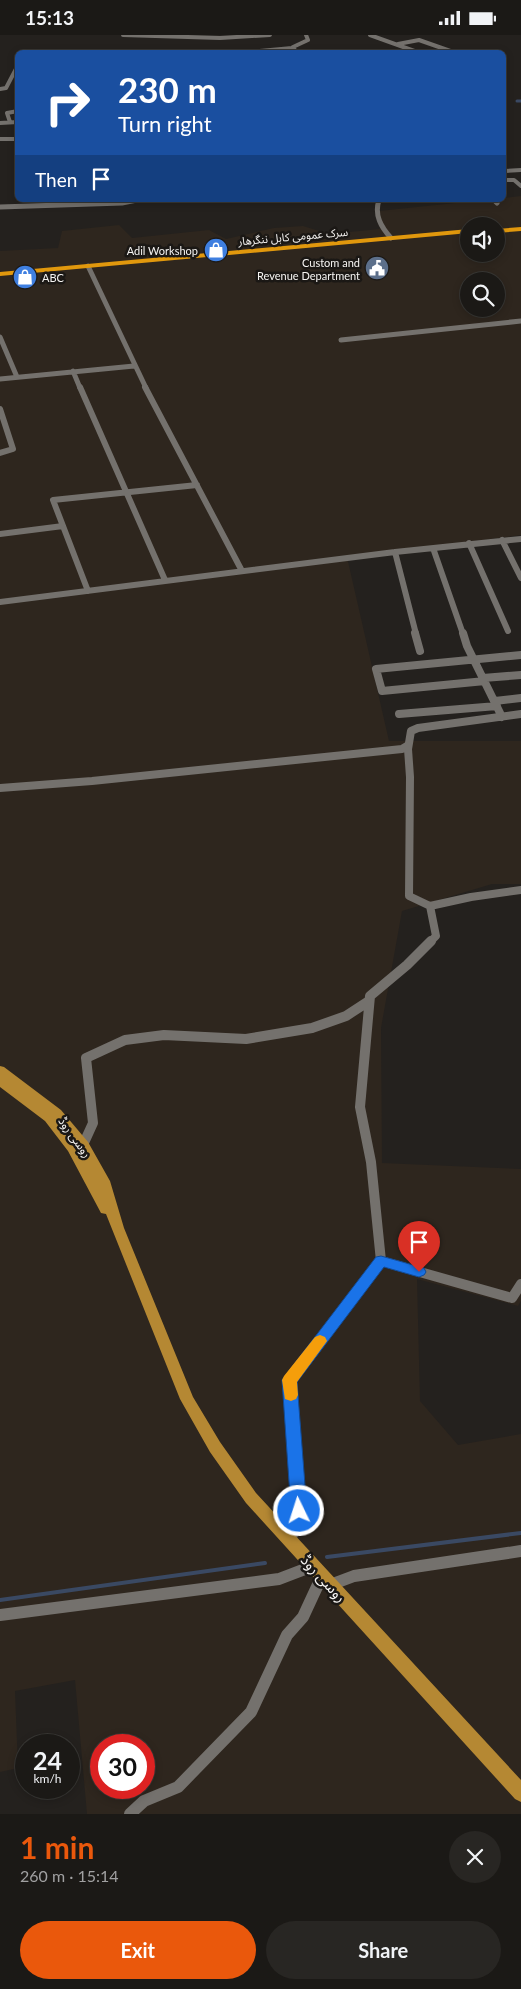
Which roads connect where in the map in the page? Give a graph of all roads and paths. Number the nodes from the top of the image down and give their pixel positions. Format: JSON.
{"nodes":[{"id":1,"x":124,"y":35,"type":"edge"},
{"id":2,"x":270,"y":35,"type":"edge"},
{"id":3,"x":306,"y":35,"type":"edge"},
{"id":4,"x":370,"y":35,"type":"edge"},
{"id":5,"x":256,"y":36,"type":"edge"},
{"id":6,"x":260,"y":42,"type":"dead end"},
{"id":7,"x":398,"y":44,"type":"junction"},
{"id":8,"x":293,"y":50,"type":"edge"},
{"id":9,"x":413,"y":50,"type":"edge"},
{"id":10,"x":447,"y":50,"type":"edge"},
{"id":11,"x":15,"y":70,"type":"edge"},
{"id":12,"x":15,"y":81,"type":"edge"},
{"id":13,"x":0,"y":83,"type":"edge"},
{"id":14,"x":7,"y":83,"type":"junction"},
{"id":15,"x":0,"y":89,"type":"edge"},
{"id":16,"x":15,"y":112,"type":"edge"},
{"id":17,"x":10,"y":122,"type":"junction"},
{"id":18,"x":15,"y":122,"type":"edge"},
{"id":19,"x":0,"y":123,"type":"edge"},
{"id":20,"x":0,"y":139,"type":"edge"},
{"id":21,"x":15,"y":139,"type":"edge"},
{"id":22,"x":521,"y":170,"type":"edge"},
{"id":23,"x":506,"y":171,"type":"edge"},
{"id":24,"x":506,"y":180,"type":"edge"},
{"id":25,"x":521,"y":186,"type":"edge"},
{"id":26,"x":127,"y":202,"type":"edge"},
{"id":27,"x":379,"y":202,"type":"edge"},
{"id":28,"x":0,"y":207,"type":"edge"},
{"id":29,"x":521,"y":228,"type":"edge"},
{"id":30,"x":505,"y":229,"type":"edge"},
{"id":31,"x":460,"y":233,"type":"edge"},
{"id":32,"x":460,"y":233,"type":"edge"},
{"id":33,"x":391,"y":238,"type":"junction"},
{"id":34,"x":89,"y":267,"type":"junction"},
{"id":35,"x":0,"y":275,"type":"edge"},
{"id":36,"x":521,"y":321,"type":"edge"},
{"id":37,"x":0,"y":337,"type":"edge"},
{"id":38,"x":340,"y":340,"type":"dead end"},
{"id":39,"x":134,"y":366,"type":"junction"},
{"id":40,"x":73,"y":371,"type":"junction"},
{"id":41,"x":17,"y":377,"type":"junction"},
{"id":42,"x":0,"y":379,"type":"edge"},
{"id":43,"x":0,"y":409,"type":"edge"},
{"id":44,"x":0,"y":453,"type":"edge"},
{"id":45,"x":197,"y":485,"type":"junction"},
{"id":46,"x":124,"y":492,"type":"junction"},
{"id":47,"x":63,"y":526,"type":"junction"},
{"id":48,"x":0,"y":534,"type":"edge"},
{"id":49,"x":521,"y":539,"type":"edge"},
{"id":50,"x":502,"y":540,"type":"junction"},
{"id":51,"x":469,"y":543,"type":"junction"},
{"id":52,"x":432,"y":548,"type":"junction"},
{"id":53,"x":395,"y":552,"type":"junction"},
{"id":54,"x":242,"y":571,"type":"junction"},
{"id":55,"x":521,"y":578,"type":"edge"},
{"id":56,"x":165,"y":581,"type":"junction"},
{"id":57,"x":88,"y":591,"type":"junction"},
{"id":58,"x":0,"y":601,"type":"edge"},
{"id":59,"x":508,"y":631,"type":"dead end"},
{"id":60,"x":420,"y":651,"type":"dead end"},
{"id":61,"x":521,"y":655,"type":"edge"},
{"id":62,"x":474,"y":659,"type":"junction"},
{"id":63,"x":521,"y":675,"type":"edge"},
{"id":64,"x":484,"y":679,"type":"junction"},
{"id":65,"x":521,"y":698,"type":"edge"},
{"id":66,"x":496,"y":703,"type":"junction"},
{"id":67,"x":399,"y":714,"type":"dead end"},
{"id":68,"x":521,"y":714,"type":"edge"},
{"id":69,"x":502,"y":717,"type":"junction"},
{"id":70,"x":406,"y":746,"type":"junction"},
{"id":71,"x":0,"y":788,"type":"edge"},
{"id":72,"x":521,"y":890,"type":"edge"},
{"id":73,"x":430,"y":906,"type":"junction"},
{"id":74,"x":369,"y":1001,"type":"junction"},
{"id":75,"x":0,"y":1070,"type":"edge"},
{"id":76,"x":0,"y":1081,"type":"edge"},
{"id":77,"x":83,"y":1145,"type":"junction"},
{"id":78,"x":117,"y":1228,"type":"junction"},
{"id":79,"x":381,"y":1261,"type":"junction"},
{"id":80,"x":521,"y":1284,"type":"edge"},
{"id":81,"x":290,"y":1541,"type":"junction"},
{"id":82,"x":521,"y":1551,"type":"edge"},
{"id":83,"x":322,"y":1575,"type":"junction"},
{"id":84,"x":0,"y":1615,"type":"edge"},
{"id":85,"x":521,"y":1793,"type":"edge"},
{"id":86,"x":130,"y":1814,"type":"edge"}],
"edges":[{"from":1,"to":5,"type":"street"},
{"from":2,"to":5,"type":"street"},
{"from":3,"to":8,"type":"street"},
{"from":4,"to":7,"type":"street"},
{"from":5,"to":6,"type":"street"},
{"from":7,"to":9,"type":"street"},
{"from":7,"to":10,"type":"street"},
{"from":11,"to":14,"type":"street"},
{"from":12,"to":14,"type":"street"},
{"from":13,"to":14,"type":"street"},
{"from":14,"to":15,"type":"street"},
{"from":16,"to":17,"type":"street"},
{"from":17,"to":18,"type":"street"},
{"from":17,"to":19,"type":"street"},
{"from":20,"to":21,"type":"street"},
{"from":22,"to":23,"type":"street"},
{"from":24,"to":25,"type":"street"},
{"from":26,"to":28,"type":"street"},
{"from":27,"to":33,"type":"street"},
{"from":29,"to":30,"type":"highway"},
{"from":31,"to":33,"type":"highway","name":"سرک عمومی کابل ننگرهار"},
{"from":32,"to":34,"type":"highway","name":"سرک عمومی کابل ننگرهار"},
{"from":33,"to":34,"type":"highway","name":"سرک عمومی کابل ننگرهار"},
{"from":34,"to":35,"type":"highway","name":"سرک عمومی کابل ننگرهار"},
{"from":34,"to":39,"type":"street"},
{"from":36,"to":38,"type":"street"},
{"from":37,"to":41,"type":"street"},
{"from":39,"to":40,"type":"street"},
{"from":39,"to":45,"type":"street"},
{"from":40,"to":41,"type":"street"},
{"from":40,"to":46,"type":"street"},
{"from":41,"to":42,"type":"street"},
{"from":43,"to":44,"type":"street"},
{"from":45,"to":46,"type":"street"},
{"from":45,"to":54,"type":"street"},
{"from":46,"to":47,"type":"street"},
{"from":46,"to":56,"type":"street"},
{"from":47,"to":48,"type":"street"},
{"from":47,"to":57,"type":"street"},
{"from":49,"to":50,"type":"street"},
{"from":50,"to":51,"type":"street"},
{"from":50,"to":55,"type":"street"},
{"from":51,"to":52,"type":"street"},
{"from":51,"to":59,"type":"street"},
{"from":52,"to":53,"type":"street"},
{"from":52,"to":62,"type":"street"},
{"from":53,"to":54,"type":"street"},
{"from":53,"to":60,"type":"street"},
{"from":54,"to":56,"type":"street"},
{"from":56,"to":57,"type":"street"},
{"from":57,"to":58,"type":"street"},
{"from":61,"to":62,"type":"street"},
{"from":62,"to":64,"type":"street"},
{"from":62,"to":64,"type":"street"},
{"from":63,"to":64,"type":"street"},
{"from":64,"to":66,"type":"street"},
{"from":65,"to":66,"type":"street"},
{"from":66,"to":67,"type":"street"},
{"from":66,"to":69,"type":"street"},
{"from":68,"to":69,"type":"street"},
{"from":69,"to":70,"type":"street"},
{"from":70,"to":71,"type":"street"},
{"from":70,"to":73,"type":"street"},
{"from":72,"to":73,"type":"street"},
{"from":73,"to":74,"type":"street"},
{"from":74,"to":77,"type":"street"},
{"from":74,"to":79,"type":"street"},
{"from":75,"to":77,"type":"main road","name":"روسی روڈ"},
{"from":76,"to":78,"type":"main road","name":"روسی روڈ"},
{"from":77,"to":78,"type":"main road","name":"روسی روڈ"},
{"from":78,"to":81,"type":"main road","name":"روسی روڈ"},
{"from":79,"to":80,"type":"street"},
{"from":79,"to":81,"type":"street"},
{"from":81,"to":83,"type":"main road","name":"روسی روڈ"},
{"from":82,"to":83,"type":"street"},
{"from":83,"to":84,"type":"street"},
{"from":83,"to":85,"type":"main road","name":"روسی روڈ"},
{"from":83,"to":86,"type":"street"}]}
